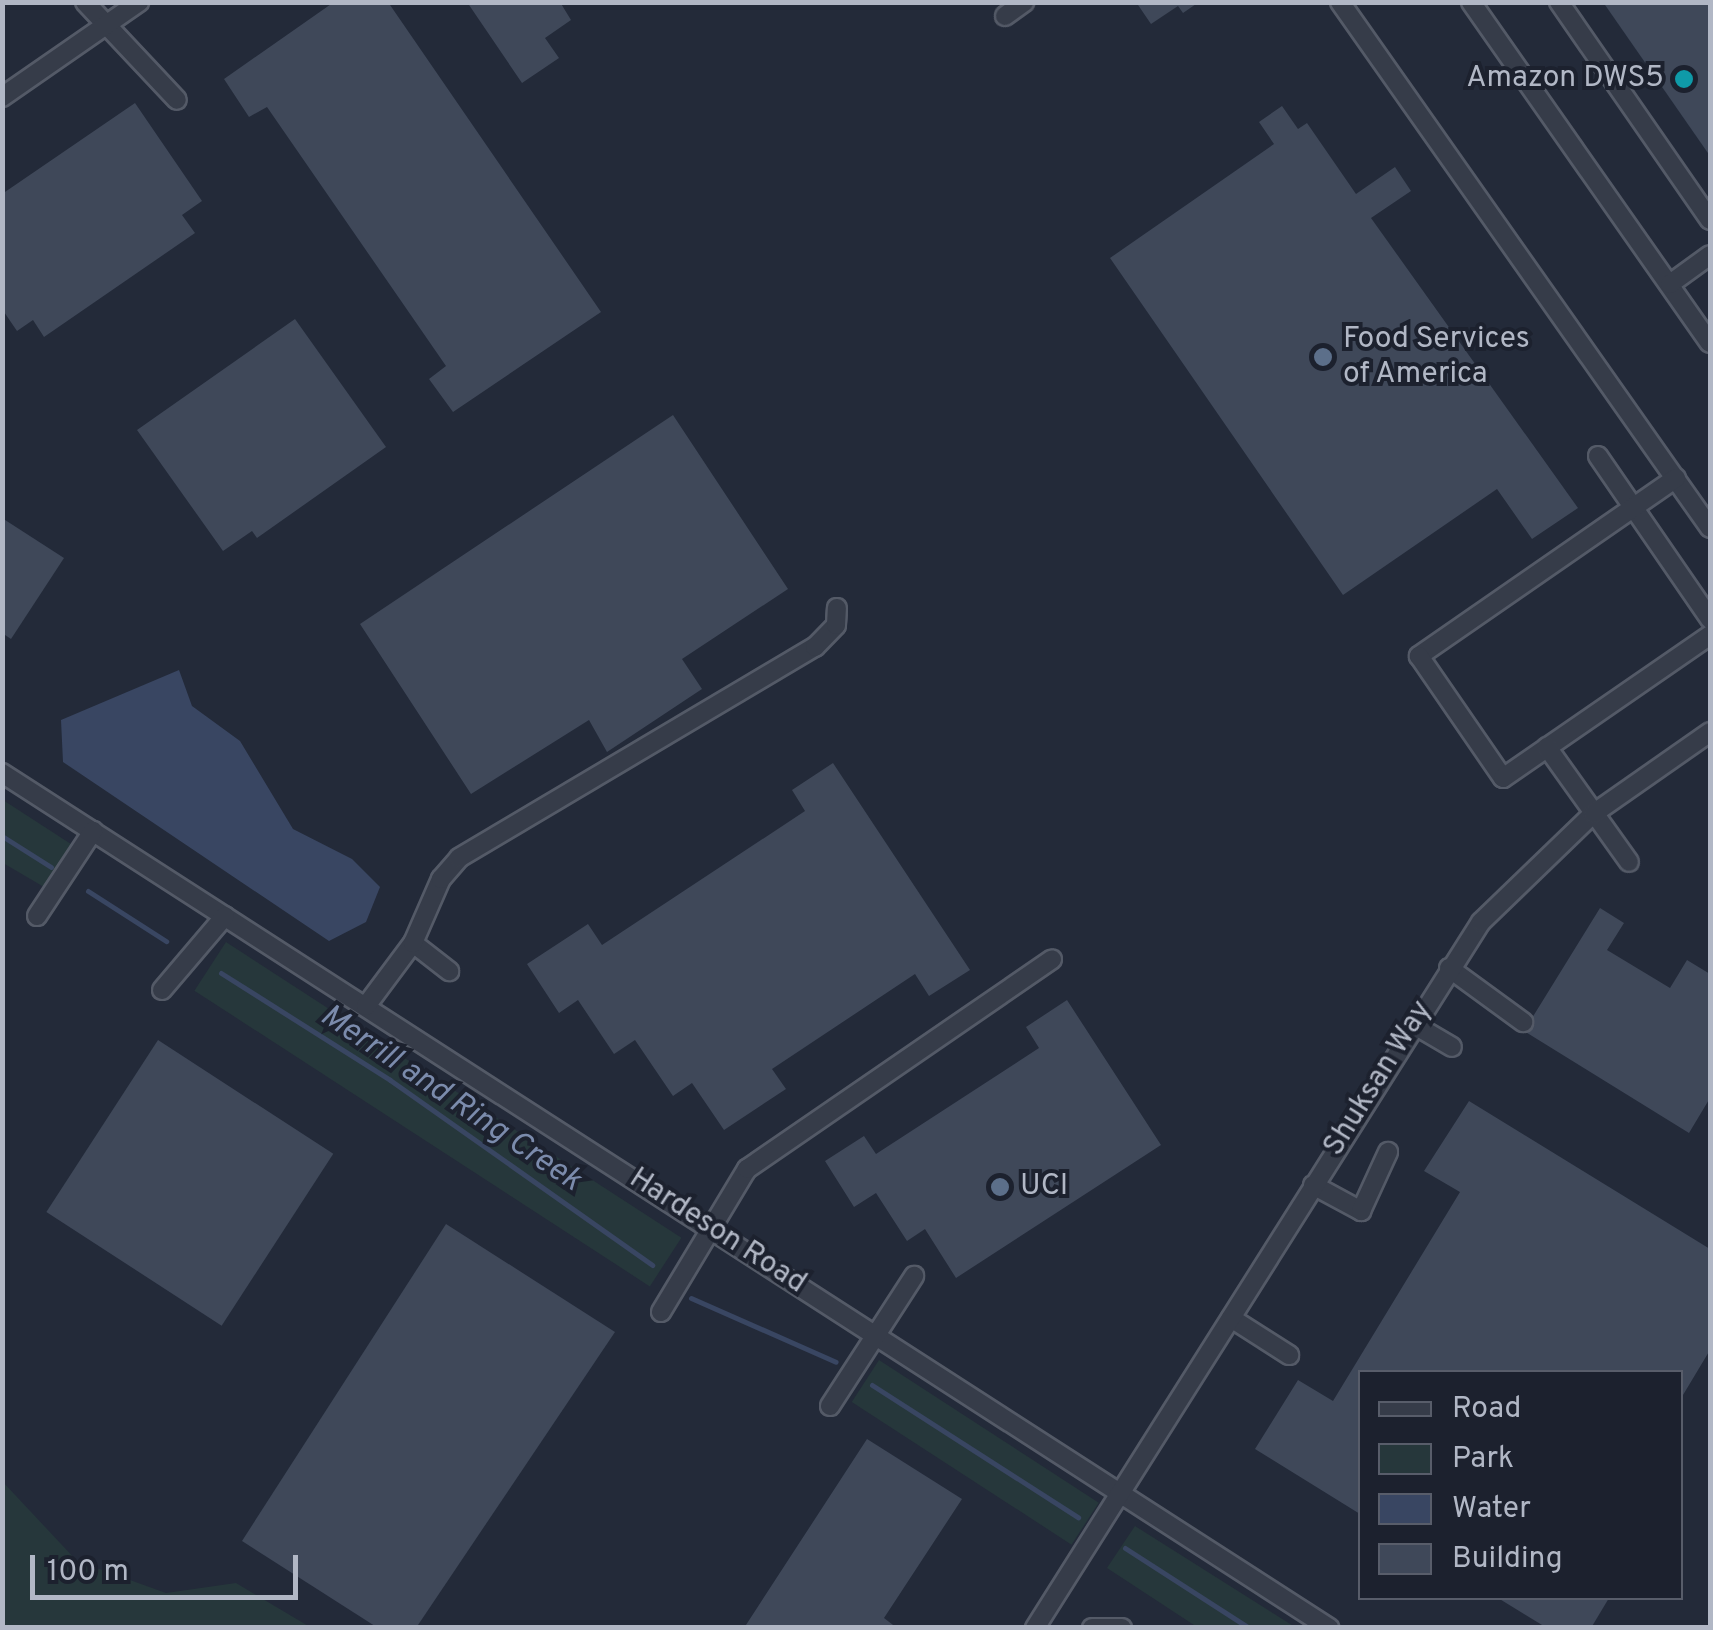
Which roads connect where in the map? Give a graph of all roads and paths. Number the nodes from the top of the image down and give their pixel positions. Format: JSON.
{"nodes":[{"id":1,"x":85,"y":2,"type":"edge"},
{"id":2,"x":140,"y":2,"type":"edge"},
{"id":3,"x":1024,"y":2,"type":"edge"},
{"id":4,"x":1340,"y":2,"type":"edge"},
{"id":5,"x":1470,"y":2,"type":"edge"},
{"id":6,"x":1559,"y":2,"type":"edge"},
{"id":7,"x":1005,"y":16,"type":"dead end"},
{"id":8,"x":103,"y":28,"type":"junction"},
{"id":9,"x":2,"y":97,"type":"edge"},
{"id":10,"x":178,"y":100,"type":"dead end"},
{"id":11,"x":1710,"y":220,"type":"edge"},
{"id":12,"x":1710,"y":255,"type":"edge"},
{"id":13,"x":1670,"y":284,"type":"junction"},
{"id":14,"x":1710,"y":343,"type":"edge"},
{"id":15,"x":1598,"y":456,"type":"dead end"},
{"id":16,"x":1676,"y":478,"type":"junction"},
{"id":17,"x":1634,"y":508,"type":"junction"},
{"id":18,"x":1710,"y":528,"type":"edge"},
{"id":19,"x":837,"y":608,"type":"dead end"},
{"id":20,"x":1710,"y":620,"type":"edge"},
{"id":21,"x":1710,"y":634,"type":"edge"},
{"id":22,"x":1710,"y":732,"type":"edge"},
{"id":23,"x":1547,"y":747,"type":"junction"},
{"id":24,"x":2,"y":773,"type":"edge"},
{"id":25,"x":1594,"y":814,"type":"junction"},
{"id":26,"x":93,"y":831,"type":"junction"},
{"id":27,"x":1630,"y":862,"type":"dead end"},
{"id":28,"x":37,"y":916,"type":"dead end"},
{"id":29,"x":224,"y":916,"type":"junction"},
{"id":30,"x":413,"y":944,"type":"junction"},
{"id":31,"x":1052,"y":960,"type":"dead end"},
{"id":32,"x":1449,"y":968,"type":"junction"},
{"id":33,"x":449,"y":971,"type":"dead end"},
{"id":34,"x":162,"y":990,"type":"dead end"},
{"id":35,"x":366,"y":1006,"type":"junction"},
{"id":36,"x":1523,"y":1022,"type":"dead end"},
{"id":37,"x":1413,"y":1024,"type":"junction"},
{"id":38,"x":1452,"y":1047,"type":"dead end"},
{"id":39,"x":1388,"y":1152,"type":"dead end"},
{"id":40,"x":1313,"y":1185,"type":"junction"},
{"id":41,"x":710,"y":1228,"type":"junction"},
{"id":42,"x":914,"y":1276,"type":"dead end"},
{"id":43,"x":661,"y":1312,"type":"dead end"},
{"id":44,"x":1231,"y":1318,"type":"junction"},
{"id":45,"x":876,"y":1335,"type":"junction"},
{"id":46,"x":1289,"y":1354,"type":"dead end"},
{"id":47,"x":830,"y":1406,"type":"dead end"},
{"id":48,"x":1123,"y":1494,"type":"junction"},
{"id":49,"x":1035,"y":1628,"type":"edge"},
{"id":50,"x":1092,"y":1628,"type":"edge"},
{"id":51,"x":1122,"y":1628,"type":"edge"},
{"id":52,"x":1329,"y":1628,"type":"edge"}],
"edges":[{"from":1,"to":8,"type":"street"},
{"from":2,"to":8,"type":"street"},
{"from":3,"to":7,"type":"street"},
{"from":4,"to":16,"type":"street"},
{"from":5,"to":13,"type":"street"},
{"from":6,"to":11,"type":"street"},
{"from":8,"to":9,"type":"street"},
{"from":8,"to":10,"type":"street"},
{"from":12,"to":13,"type":"street"},
{"from":13,"to":14,"type":"street"},
{"from":15,"to":17,"type":"street"},
{"from":16,"to":17,"type":"street"},
{"from":16,"to":18,"type":"street"},
{"from":17,"to":20,"type":"street"},
{"from":17,"to":23,"type":"street"},
{"from":19,"to":30,"type":"street"},
{"from":21,"to":23,"type":"street"},
{"from":22,"to":25,"type":"street","name":"Shuksan Way"},
{"from":23,"to":25,"type":"street"},
{"from":24,"to":26,"type":"street","name":"Hardeson Road"},
{"from":25,"to":27,"type":"street"},
{"from":25,"to":32,"type":"street","name":"Shuksan Way"},
{"from":26,"to":28,"type":"street"},
{"from":26,"to":29,"type":"street","name":"Hardeson Road"},
{"from":29,"to":34,"type":"street"},
{"from":29,"to":35,"type":"street","name":"Hardeson Road"},
{"from":30,"to":33,"type":"street"},
{"from":30,"to":35,"type":"street"},
{"from":31,"to":41,"type":"street"},
{"from":32,"to":36,"type":"street"},
{"from":32,"to":37,"type":"street","name":"Shuksan Way"},
{"from":35,"to":41,"type":"street","name":"Hardeson Road"},
{"from":37,"to":38,"type":"street"},
{"from":37,"to":40,"type":"street","name":"Shuksan Way"},
{"from":39,"to":40,"type":"street"},
{"from":40,"to":44,"type":"street","name":"Shuksan Way"},
{"from":41,"to":43,"type":"street"},
{"from":41,"to":45,"type":"street","name":"Hardeson Road"},
{"from":42,"to":45,"type":"street"},
{"from":44,"to":46,"type":"street"},
{"from":44,"to":48,"type":"street","name":"Shuksan Way"},
{"from":45,"to":47,"type":"street"},
{"from":45,"to":48,"type":"street","name":"Hardeson Road"},
{"from":48,"to":49,"type":"street","name":"Shuksan Way"},
{"from":48,"to":52,"type":"street","name":"Hardeson Road"},
{"from":50,"to":51,"type":"street"}]}
